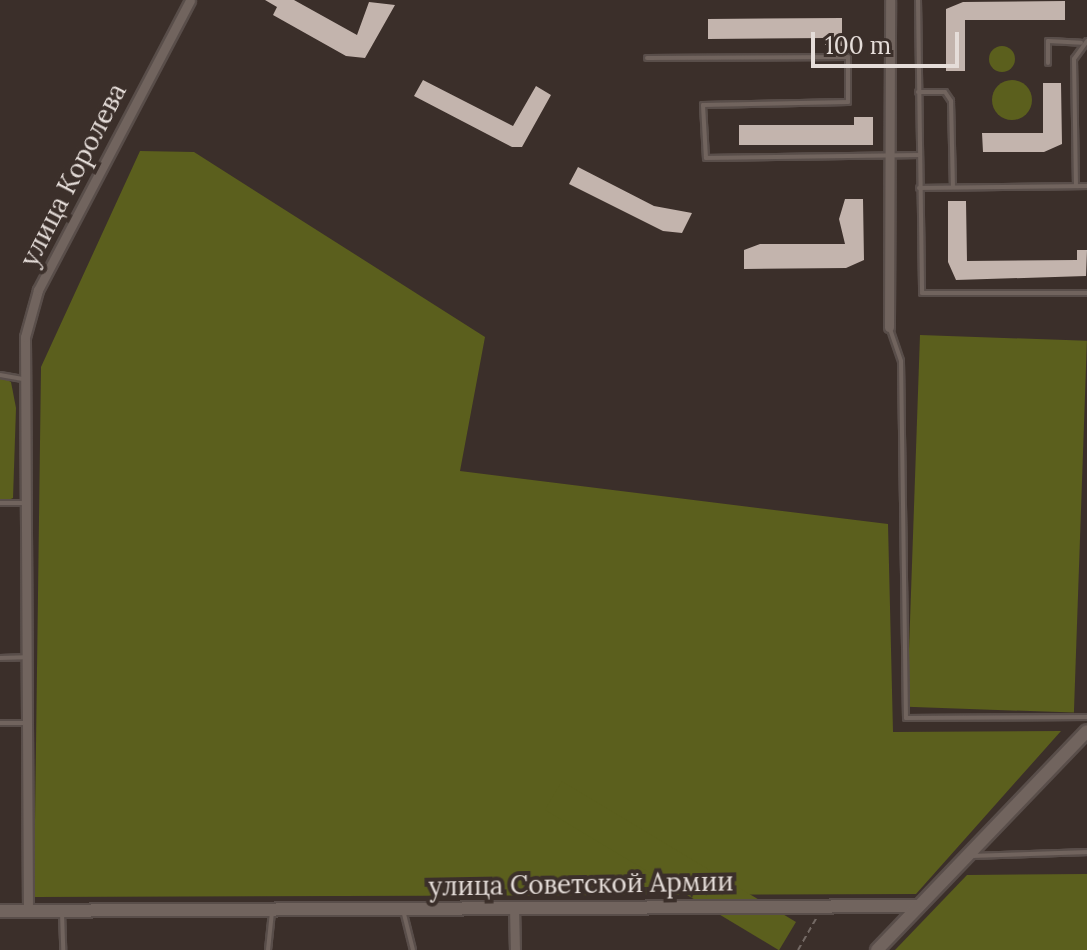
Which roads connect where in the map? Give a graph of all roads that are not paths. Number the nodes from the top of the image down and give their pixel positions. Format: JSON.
{"nodes":[{"id":1,"x":190,"y":0,"type":"edge"},
{"id":2,"x":890,"y":0,"type":"edge"},
{"id":3,"x":918,"y":0,"type":"edge"},
{"id":4,"x":1084,"y":42,"type":"edge"},
{"id":5,"x":647,"y":58,"type":"dead end"},
{"id":6,"x":1048,"y":63,"type":"dead end"},
{"id":7,"x":918,"y":92,"type":"junction"},
{"id":8,"x":891,"y":155,"type":"junction"},
{"id":9,"x":919,"y":155,"type":"junction"},
{"id":10,"x":1076,"y":186,"type":"junction"},
{"id":11,"x":1087,"y":186,"type":"edge"},
{"id":12,"x":953,"y":187,"type":"junction"},
{"id":13,"x":919,"y":188,"type":"junction"},
{"id":14,"x":1087,"y":293,"type":"edge"},
{"id":15,"x":889,"y":327,"type":"joint"},
{"id":16,"x":0,"y":375,"type":"edge"},
{"id":17,"x":23,"y":379,"type":"junction"},
{"id":18,"x":0,"y":503,"type":"edge"},
{"id":19,"x":23,"y":503,"type":"junction"},
{"id":20,"x":25,"y":657,"type":"junction"},
{"id":21,"x":0,"y":658,"type":"edge"},
{"id":22,"x":1087,"y":717,"type":"edge"},
{"id":23,"x":0,"y":723,"type":"edge"},
{"id":24,"x":25,"y":723,"type":"junction"},
{"id":25,"x":1087,"y":731,"type":"edge"},
{"id":26,"x":1087,"y":852,"type":"edge"},
{"id":27,"x":963,"y":857,"type":"junction"},
{"id":28,"x":918,"y":906,"type":"junction"},
{"id":29,"x":514,"y":907,"type":"junction"},
{"id":30,"x":403,"y":908,"type":"junction"},
{"id":31,"x":273,"y":909,"type":"junction"},
{"id":32,"x":0,"y":911,"type":"edge"},
{"id":33,"x":28,"y":911,"type":"junction"},
{"id":34,"x":62,"y":911,"type":"junction"},
{"id":35,"x":63,"y":950,"type":"edge"},
{"id":36,"x":268,"y":950,"type":"edge"},
{"id":37,"x":413,"y":950,"type":"edge"},
{"id":38,"x":515,"y":950,"type":"edge"},
{"id":39,"x":877,"y":950,"type":"edge"}],
"edges":[{"from":1,"to":17,"type":"street","name":"улица Королева"},
{"from":2,"to":8,"type":"street"},
{"from":3,"to":7,"type":"lane"},
{"from":4,"to":6,"type":"lane"},
{"from":4,"to":10,"type":"lane"},
{"from":5,"to":8,"type":"lane"},
{"from":7,"to":9,"type":"lane"},
{"from":7,"to":12,"type":"lane"},
{"from":8,"to":9,"type":"lane"},
{"from":8,"to":15,"type":"street"},
{"from":9,"to":13,"type":"lane"},
{"from":10,"to":11,"type":"lane"},
{"from":10,"to":12,"type":"lane"},
{"from":12,"to":13,"type":"lane"},
{"from":13,"to":14,"type":"lane"},
{"from":15,"to":22,"type":"lane"},
{"from":16,"to":17,"type":"lane"},
{"from":17,"to":19,"type":"street","name":"улица Королева"},
{"from":18,"to":19,"type":"lane"},
{"from":19,"to":20,"type":"street","name":"улица Королева"},
{"from":20,"to":21,"type":"lane"},
{"from":20,"to":24,"type":"street","name":"улица Королева"},
{"from":23,"to":24,"type":"lane"},
{"from":24,"to":33,"type":"street","name":"улица Королева"},
{"from":25,"to":27,"type":"main road"},
{"from":26,"to":27,"type":"lane"},
{"from":27,"to":28,"type":"main road"},
{"from":28,"to":29,"type":"main road","name":"улица Советской Армии"},
{"from":28,"to":39,"type":"main road"},
{"from":29,"to":30,"type":"main road","name":"улица Советской Армии"},
{"from":29,"to":38,"type":"street"},
{"from":30,"to":31,"type":"main road","name":"улица Советской Армии"},
{"from":30,"to":37,"type":"lane"},
{"from":31,"to":34,"type":"main road","name":"улица Советской Армии"},
{"from":31,"to":36,"type":"lane"},
{"from":32,"to":33,"type":"main road","name":"улица Советской Армии"},
{"from":33,"to":34,"type":"main road","name":"улица Советской Армии"},
{"from":34,"to":35,"type":"lane"}]}
